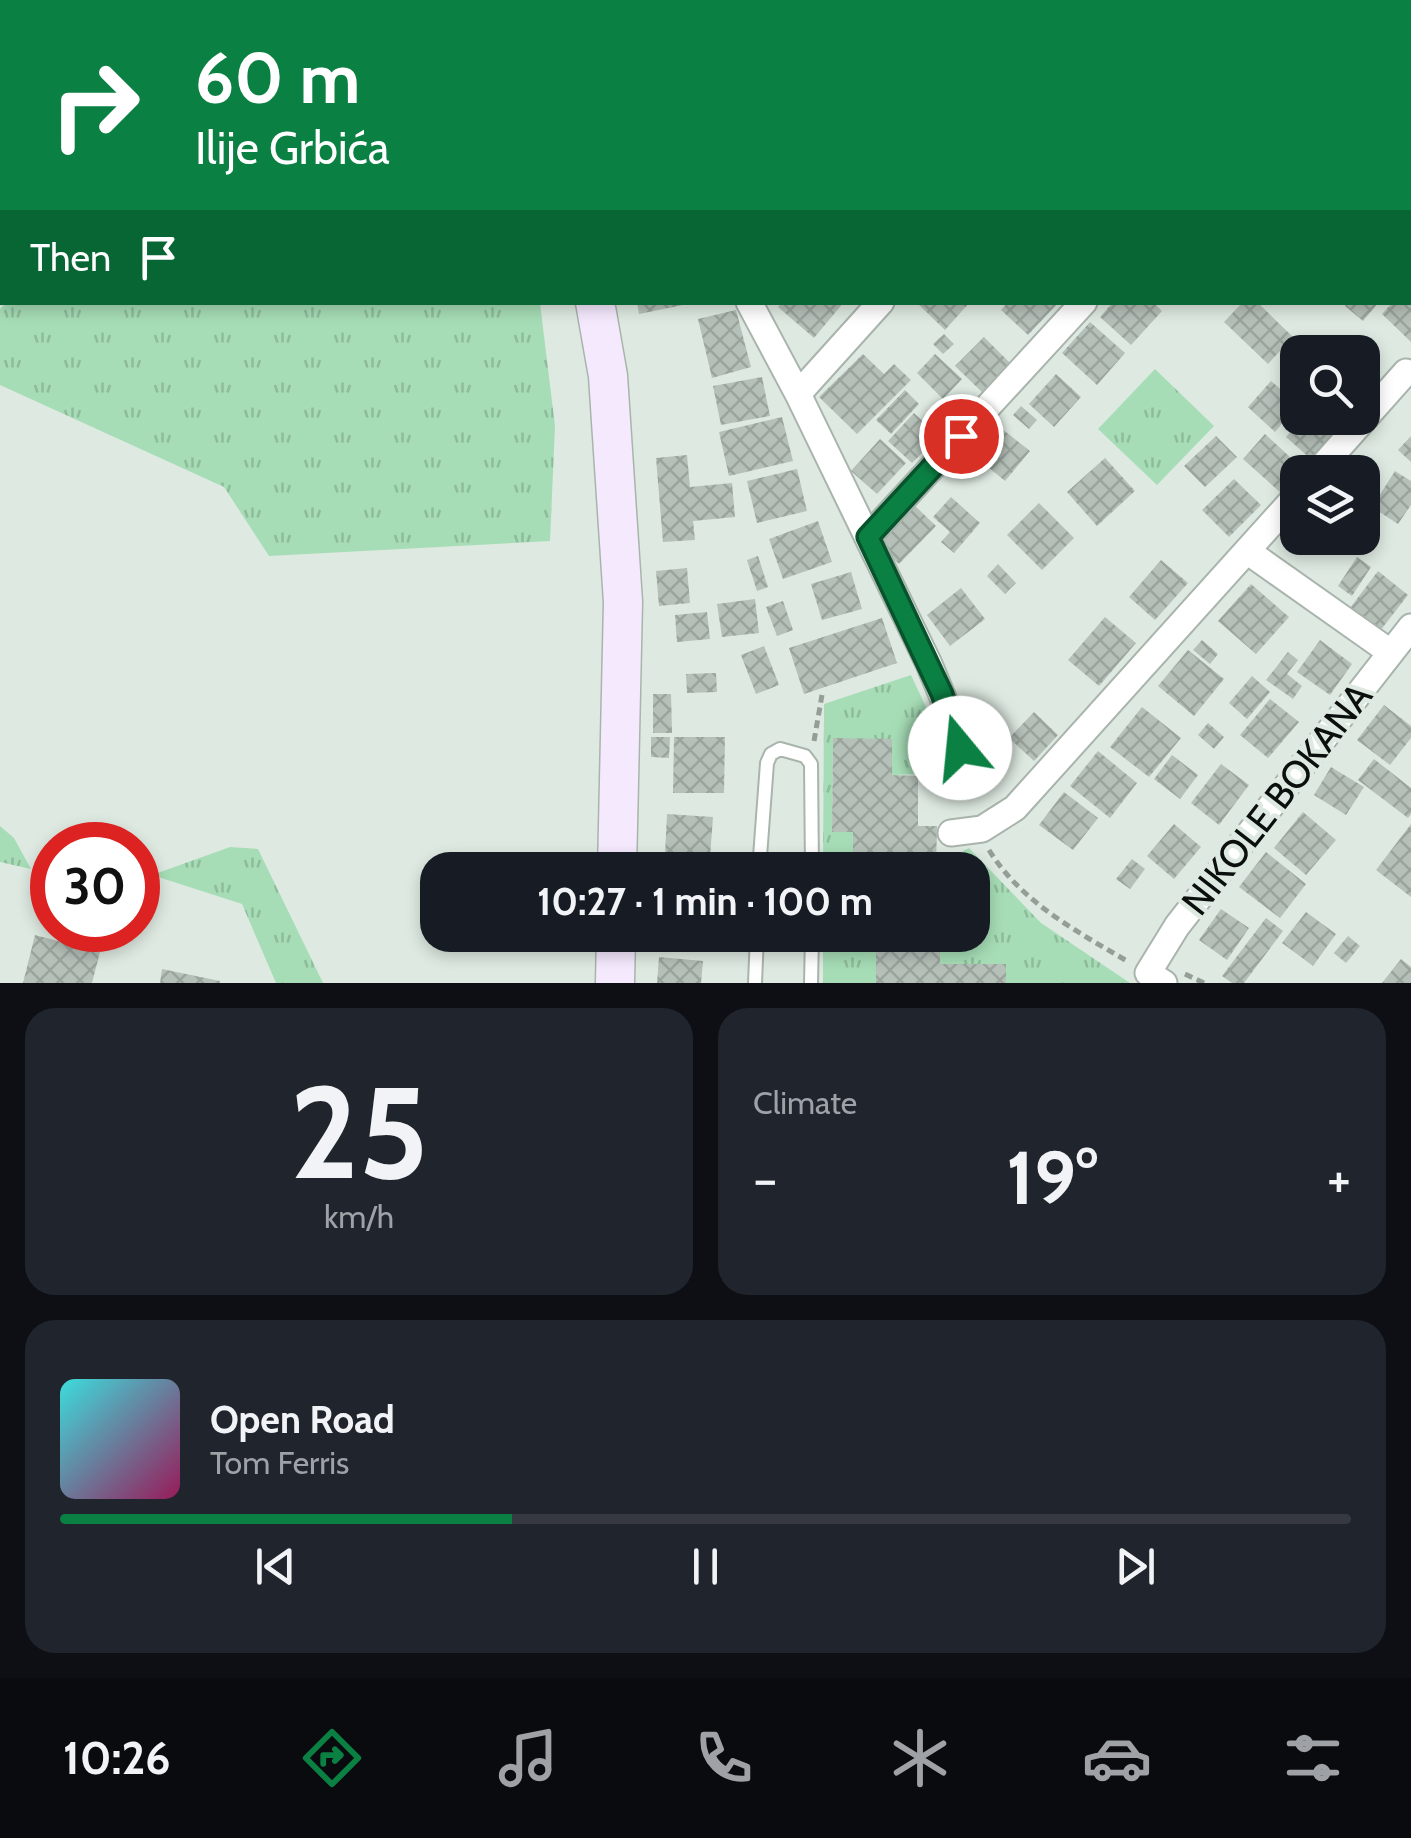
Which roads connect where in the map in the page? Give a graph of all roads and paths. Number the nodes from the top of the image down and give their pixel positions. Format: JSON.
{"nodes":[{"id":1,"x":595,"y":305,"type":"edge"},
{"id":2,"x":752,"y":305,"type":"edge"},
{"id":3,"x":878,"y":305,"type":"edge"},
{"id":4,"x":1081,"y":305,"type":"edge"},
{"id":5,"x":1406,"y":372,"type":"dead end"},
{"id":6,"x":798,"y":394,"type":"junction"},
{"id":7,"x":1332,"y":455,"type":"edge"},
{"id":8,"x":1280,"y":514,"type":"edge"},
{"id":9,"x":868,"y":537,"type":"junction"},
{"id":10,"x":1247,"y":551,"type":"junction"},
{"id":11,"x":1411,"y":627,"type":"edge"},
{"id":12,"x":1390,"y":652,"type":"junction"},
{"id":13,"x":822,"y":695,"type":"dead end"},
{"id":14,"x":811,"y":764,"type":"junction"},
{"id":15,"x":970,"y":780,"type":"dead end"},
{"id":16,"x":982,"y":830,"type":"junction"},
{"id":17,"x":951,"y":833,"type":"dead end"},
{"id":18,"x":617,"y":852,"type":"edge"},
{"id":19,"x":760,"y":852,"type":"edge"},
{"id":20,"x":812,"y":852,"type":"edge"},
{"id":21,"x":616,"y":952,"type":"edge"},
{"id":22,"x":756,"y":952,"type":"edge"},
{"id":23,"x":812,"y":952,"type":"edge"},
{"id":24,"x":1156,"y":978,"type":"edge"},
{"id":25,"x":615,"y":983,"type":"edge"},
{"id":26,"x":755,"y":983,"type":"edge"},
{"id":27,"x":811,"y":983,"type":"edge"}],
"edges":[{"from":1,"to":18,"type":"street"},
{"from":2,"to":6,"type":"street"},
{"from":3,"to":6,"type":"street"},
{"from":4,"to":9,"type":"street"},
{"from":5,"to":7,"type":"street"},
{"from":6,"to":9,"type":"street"},
{"from":8,"to":10,"type":"street"},
{"from":9,"to":15,"type":"street"},
{"from":10,"to":12,"type":"street"},
{"from":10,"to":16,"type":"street"},
{"from":11,"to":12,"type":"street","name":"NIKOLE BOKANA"},
{"from":12,"to":24,"type":"street","name":"NIKOLE BOKANA"},
{"from":13,"to":14,"type":"path"},
{"from":14,"to":19,"type":"lane"},
{"from":14,"to":20,"type":"lane"},
{"from":16,"to":17,"type":"street"},
{"from":16,"to":24,"type":"path"},
{"from":21,"to":25,"type":"street"},
{"from":22,"to":26,"type":"lane"},
{"from":23,"to":27,"type":"lane"}]}
